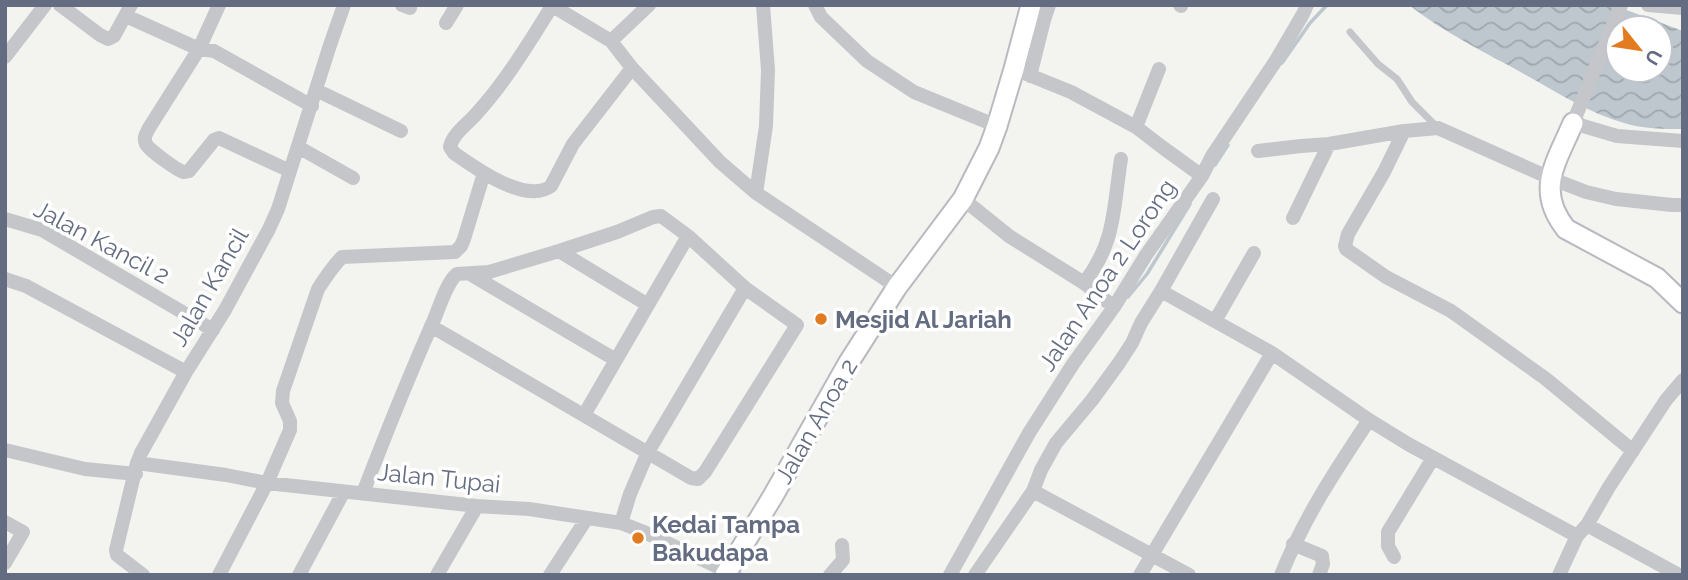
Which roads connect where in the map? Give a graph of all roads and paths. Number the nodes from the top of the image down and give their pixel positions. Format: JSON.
{"nodes":[{"id":1,"x":45,"y":5,"type":"edge"},
{"id":2,"x":60,"y":5,"type":"edge"},
{"id":3,"x":219,"y":5,"type":"edge"},
{"id":4,"x":344,"y":5,"type":"edge"},
{"id":5,"x":457,"y":5,"type":"edge"},
{"id":6,"x":649,"y":5,"type":"edge"},
{"id":7,"x":763,"y":5,"type":"edge"},
{"id":8,"x":815,"y":5,"type":"edge"},
{"id":9,"x":1031,"y":5,"type":"edge"},
{"id":10,"x":1049,"y":5,"type":"edge"},
{"id":11,"x":1307,"y":5,"type":"edge"},
{"id":12,"x":1621,"y":5,"type":"edge"},
{"id":13,"x":1648,"y":5,"type":"edge"},
{"id":14,"x":552,"y":6,"type":"edge"},
{"id":15,"x":1683,"y":8,"type":"edge"},
{"id":16,"x":128,"y":11,"type":"edge"},
{"id":17,"x":446,"y":23,"type":"dead end"},
{"id":18,"x":1350,"y":32,"type":"dead end"},
{"id":19,"x":611,"y":41,"type":"junction"},
{"id":20,"x":199,"y":49,"type":"junction"},
{"id":21,"x":5,"y":57,"type":"edge"},
{"id":22,"x":632,"y":68,"type":"junction"},
{"id":23,"x":1159,"y":69,"type":"dead end"},
{"id":24,"x":1022,"y":72,"type":"junction"},
{"id":25,"x":316,"y":90,"type":"junction"},
{"id":26,"x":312,"y":106,"type":"junction"},
{"id":27,"x":1575,"y":118,"type":"junction"},
{"id":28,"x":997,"y":126,"type":"junction"},
{"id":29,"x":1136,"y":127,"type":"junction"},
{"id":30,"x":1445,"y":130,"type":"junction"},
{"id":31,"x":401,"y":131,"type":"dead end"},
{"id":32,"x":1404,"y":131,"type":"junction"},
{"id":33,"x":1683,"y":141,"type":"edge"},
{"id":34,"x":1329,"y":144,"type":"junction"},
{"id":35,"x":298,"y":148,"type":"junction"},
{"id":36,"x":1258,"y":151,"type":"dead end"},
{"id":37,"x":1121,"y":159,"type":"dead end"},
{"id":38,"x":290,"y":171,"type":"junction"},
{"id":39,"x":484,"y":173,"type":"junction"},
{"id":40,"x":1202,"y":176,"type":"junction"},
{"id":41,"x":353,"y":178,"type":"dead end"},
{"id":42,"x":1550,"y":178,"type":"junction"},
{"id":43,"x":756,"y":193,"type":"junction"},
{"id":44,"x":1213,"y":198,"type":"dead end"},
{"id":45,"x":963,"y":199,"type":"junction"},
{"id":46,"x":1683,"y":205,"type":"edge"},
{"id":47,"x":1293,"y":218,"type":"dead end"},
{"id":48,"x":5,"y":219,"type":"edge"},
{"id":49,"x":688,"y":236,"type":"junction"},
{"id":50,"x":559,"y":251,"type":"junction"},
{"id":51,"x":1254,"y":253,"type":"dead end"},
{"id":52,"x":470,"y":274,"type":"junction"},
{"id":53,"x":5,"y":279,"type":"edge"},
{"id":54,"x":1084,"y":284,"type":"junction"},
{"id":55,"x":897,"y":287,"type":"junction"},
{"id":56,"x":745,"y":288,"type":"junction"},
{"id":57,"x":1161,"y":291,"type":"junction"},
{"id":58,"x":1683,"y":303,"type":"edge"},
{"id":59,"x":648,"y":305,"type":"junction"},
{"id":60,"x":1114,"y":307,"type":"junction"},
{"id":61,"x":1214,"y":321,"type":"junction"},
{"id":62,"x":431,"y":326,"type":"junction"},
{"id":63,"x":213,"y":330,"type":"junction"},
{"id":64,"x":1272,"y":354,"type":"junction"},
{"id":65,"x":616,"y":360,"type":"junction"},
{"id":66,"x":186,"y":372,"type":"junction"},
{"id":67,"x":1683,"y":380,"type":"edge"},
{"id":68,"x":584,"y":415,"type":"junction"},
{"id":69,"x":1369,"y":420,"type":"junction"},
{"id":70,"x":5,"y":450,"type":"edge"},
{"id":71,"x":1633,"y":451,"type":"junction"},
{"id":72,"x":648,"y":452,"type":"junction"},
{"id":73,"x":1433,"y":458,"type":"junction"},
{"id":74,"x":136,"y":469,"type":"junction"},
{"id":75,"x":267,"y":483,"type":"junction"},
{"id":76,"x":1033,"y":491,"type":"junction"},
{"id":77,"x":344,"y":493,"type":"junction"},
{"id":78,"x":363,"y":493,"type":"junction"},
{"id":79,"x":477,"y":506,"type":"junction"},
{"id":80,"x":587,"y":518,"type":"junction"},
{"id":81,"x":5,"y":522,"type":"edge"},
{"id":82,"x":621,"y":523,"type":"junction"},
{"id":83,"x":1582,"y":531,"type":"junction"},
{"id":84,"x":1293,"y":544,"type":"junction"},
{"id":85,"x":842,"y":545,"type":"dead end"},
{"id":86,"x":1152,"y":554,"type":"junction"},
{"id":87,"x":1394,"y":557,"type":"dead end"},
{"id":88,"x":5,"y":563,"type":"edge"},
{"id":89,"x":1683,"y":564,"type":"edge"},
{"id":90,"x":729,"y":573,"type":"edge"},
{"id":91,"x":1677,"y":574,"type":"edge"},
{"id":92,"x":143,"y":575,"type":"edge"},
{"id":93,"x":219,"y":575,"type":"edge"},
{"id":94,"x":299,"y":575,"type":"edge"},
{"id":95,"x":437,"y":575,"type":"edge"},
{"id":96,"x":550,"y":575,"type":"edge"},
{"id":97,"x":830,"y":575,"type":"edge"},
{"id":98,"x":950,"y":575,"type":"edge"},
{"id":99,"x":975,"y":575,"type":"edge"},
{"id":100,"x":1140,"y":575,"type":"edge"},
{"id":101,"x":1189,"y":575,"type":"edge"},
{"id":102,"x":1281,"y":575,"type":"edge"},
{"id":103,"x":1319,"y":575,"type":"edge"},
{"id":104,"x":1559,"y":575,"type":"edge"}],
"edges":[{"from":1,"to":21,"type":"street"},
{"from":2,"to":16,"type":"street"},
{"from":3,"to":20,"type":"street"},
{"from":4,"to":25,"type":"street","name":"Jalan Kancil"},
{"from":5,"to":17,"type":"street"},
{"from":6,"to":19,"type":"street"},
{"from":7,"to":43,"type":"street"},
{"from":8,"to":28,"type":"street"},
{"from":9,"to":24,"type":"street","name":"Jalan Anoa 2"},
{"from":10,"to":24,"type":"street"},
{"from":11,"to":40,"type":"street","name":"Jalan Anoa 2 Lorong"},
{"from":12,"to":27,"type":"street"},
{"from":13,"to":15,"type":"street"},
{"from":14,"to":19,"type":"street"},
{"from":14,"to":39,"type":"street"},
{"from":16,"to":20,"type":"street"},
{"from":18,"to":30,"type":"lane"},
{"from":19,"to":22,"type":"street"},
{"from":20,"to":26,"type":"street"},
{"from":20,"to":38,"type":"street"},
{"from":22,"to":39,"type":"street"},
{"from":22,"to":43,"type":"street"},
{"from":23,"to":29,"type":"street"},
{"from":24,"to":28,"type":"street","name":"Jalan Anoa 2"},
{"from":24,"to":29,"type":"street"},
{"from":25,"to":26,"type":"street","name":"Jalan Kancil"},
{"from":25,"to":31,"type":"street"},
{"from":26,"to":35,"type":"street","name":"Jalan Kancil"},
{"from":27,"to":33,"type":"street"},
{"from":27,"to":42,"type":"street"},
{"from":28,"to":45,"type":"street","name":"Jalan Anoa 2"},
{"from":29,"to":40,"type":"street"},
{"from":30,"to":32,"type":"street"},
{"from":30,"to":42,"type":"street"},
{"from":32,"to":34,"type":"street"},
{"from":32,"to":71,"type":"street"},
{"from":34,"to":36,"type":"street"},
{"from":34,"to":47,"type":"street"},
{"from":35,"to":38,"type":"street","name":"Jalan Kancil"},
{"from":35,"to":41,"type":"street"},
{"from":37,"to":54,"type":"street"},
{"from":38,"to":63,"type":"street","name":"Jalan Kancil"},
{"from":39,"to":75,"type":"street"},
{"from":40,"to":60,"type":"street","name":"Jalan Anoa 2 Lorong"},
{"from":42,"to":46,"type":"street"},
{"from":42,"to":58,"type":"street"},
{"from":43,"to":55,"type":"street"},
{"from":44,"to":57,"type":"street"},
{"from":45,"to":54,"type":"street"},
{"from":45,"to":55,"type":"street","name":"Jalan Anoa 2"},
{"from":48,"to":63,"type":"street","name":"Jalan Kancil 2"},
{"from":49,"to":50,"type":"street"},
{"from":49,"to":56,"type":"street"},
{"from":49,"to":59,"type":"street"},
{"from":50,"to":52,"type":"street"},
{"from":50,"to":59,"type":"street"},
{"from":51,"to":61,"type":"street"},
{"from":52,"to":62,"type":"street"},
{"from":52,"to":65,"type":"street"},
{"from":53,"to":66,"type":"street"},
{"from":54,"to":60,"type":"street"},
{"from":55,"to":90,"type":"street","name":"Jalan Anoa 2"},
{"from":56,"to":72,"type":"street"},
{"from":56,"to":72,"type":"street"},
{"from":57,"to":61,"type":"street"},
{"from":57,"to":76,"type":"street"},
{"from":59,"to":65,"type":"street"},
{"from":60,"to":98,"type":"street","name":"Jalan Anoa 2 Lorong"},
{"from":61,"to":64,"type":"street"},
{"from":62,"to":68,"type":"street"},
{"from":62,"to":78,"type":"street"},
{"from":63,"to":66,"type":"street","name":"Jalan Kancil"},
{"from":64,"to":69,"type":"street"},
{"from":64,"to":86,"type":"street"},
{"from":65,"to":68,"type":"street"},
{"from":66,"to":74,"type":"street","name":"Jalan Kancil"},
{"from":67,"to":71,"type":"street"},
{"from":68,"to":72,"type":"street"},
{"from":69,"to":73,"type":"street"},
{"from":69,"to":84,"type":"street"},
{"from":70,"to":74,"type":"street","name":"Jalan Tupai"},
{"from":71,"to":83,"type":"street"},
{"from":72,"to":82,"type":"street"},
{"from":73,"to":83,"type":"street"},
{"from":73,"to":87,"type":"street"},
{"from":74,"to":75,"type":"street","name":"Jalan Tupai"},
{"from":74,"to":92,"type":"street","name":"Jalan Kancil"},
{"from":75,"to":77,"type":"street","name":"Jalan Tupai"},
{"from":75,"to":93,"type":"street"},
{"from":76,"to":86,"type":"street"},
{"from":76,"to":99,"type":"street"},
{"from":77,"to":78,"type":"street","name":"Jalan Tupai"},
{"from":77,"to":94,"type":"street"},
{"from":78,"to":79,"type":"street","name":"Jalan Tupai"},
{"from":79,"to":80,"type":"street","name":"Jalan Tupai"},
{"from":79,"to":95,"type":"street"},
{"from":80,"to":82,"type":"street","name":"Jalan Tupai"},
{"from":80,"to":96,"type":"street"},
{"from":81,"to":88,"type":"street"},
{"from":82,"to":90,"type":"street","name":"Jalan Tupai"},
{"from":83,"to":91,"type":"street"},
{"from":83,"to":104,"type":"street"},
{"from":84,"to":102,"type":"street"},
{"from":84,"to":103,"type":"street"},
{"from":85,"to":97,"type":"street"},
{"from":86,"to":100,"type":"street"},
{"from":86,"to":101,"type":"street"},
{"from":89,"to":91,"type":"street"}]}
